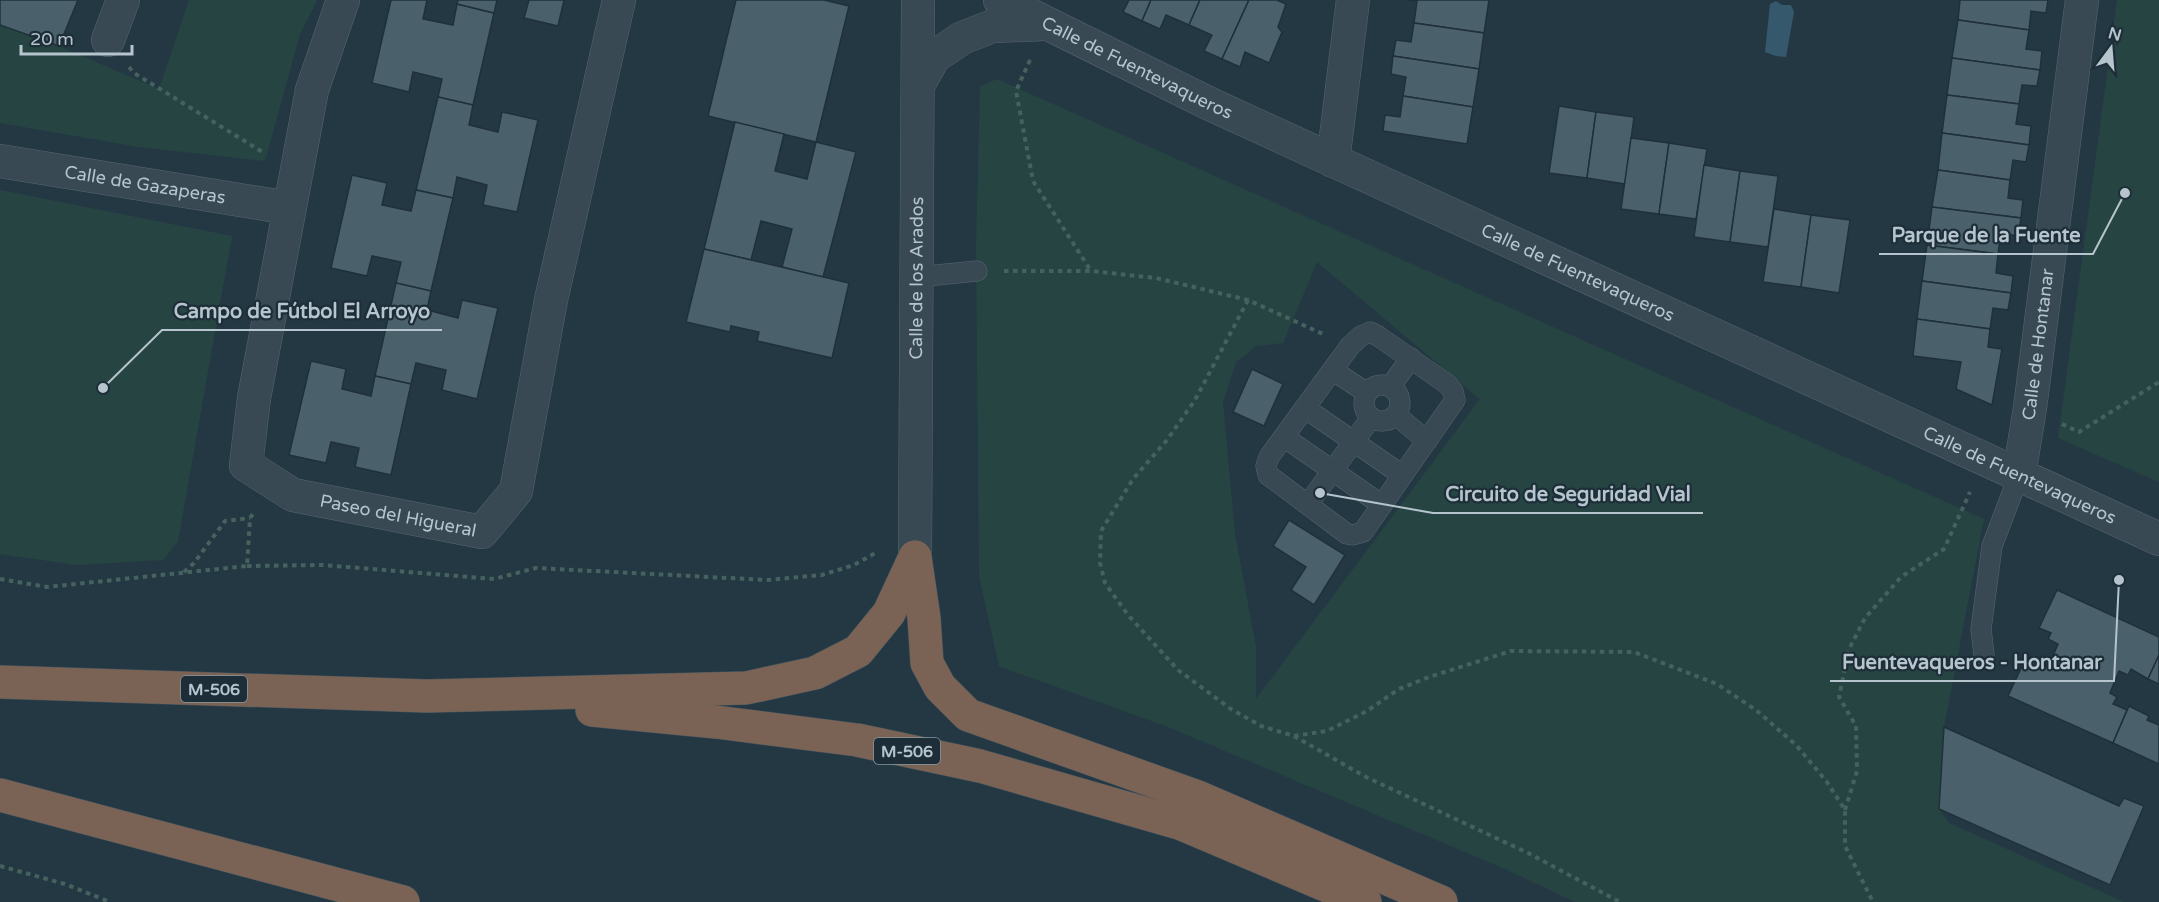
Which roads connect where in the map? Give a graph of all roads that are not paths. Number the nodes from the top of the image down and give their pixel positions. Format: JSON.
{"nodes":[{"id":1,"x":123,"y":0,"type":"edge"},
{"id":2,"x":343,"y":0,"type":"edge"},
{"id":3,"x":619,"y":0,"type":"edge"},
{"id":4,"x":918,"y":0,"type":"edge"},
{"id":5,"x":1000,"y":0,"type":"edge"},
{"id":6,"x":1353,"y":0,"type":"edge"},
{"id":7,"x":2082,"y":0,"type":"edge"},
{"id":8,"x":1046,"y":24,"type":"junction"},
{"id":9,"x":108,"y":40,"type":"road end"},
{"id":10,"x":918,"y":85,"type":"junction"},
{"id":11,"x":1333,"y":160,"type":"junction"},
{"id":12,"x":0,"y":161,"type":"edge"},
{"id":13,"x":289,"y":208,"type":"junction"},
{"id":14,"x":977,"y":271,"type":"road end"},
{"id":15,"x":916,"y":277,"type":"junction"},
{"id":16,"x":1412,"y":358,"type":"junction"},
{"id":17,"x":1334,"y":370,"type":"junction"},
{"id":18,"x":1390,"y":387,"type":"junction"},
{"id":19,"x":1367,"y":393,"type":"junction"},
{"id":20,"x":1305,"y":408,"type":"junction"},
{"id":21,"x":1396,"y":415,"type":"junction"},
{"id":22,"x":1371,"y":418,"type":"junction"},
{"id":23,"x":1284,"y":437,"type":"junction"},
{"id":24,"x":1354,"y":441,"type":"junction"},
{"id":25,"x":1427,"y":441,"type":"junction"},
{"id":26,"x":1332,"y":471,"type":"junction"},
{"id":27,"x":1402,"y":475,"type":"junction"},
{"id":28,"x":2019,"y":475,"type":"junction"},
{"id":29,"x":1308,"y":504,"type":"junction"},
{"id":30,"x":1382,"y":505,"type":"junction"},
{"id":31,"x":2159,"y":539,"type":"edge"},
{"id":32,"x":915,"y":553,"type":"junction"},
{"id":33,"x":1984,"y":656,"type":"dead end"},
{"id":34,"x":0,"y":682,"type":"edge"},
{"id":35,"x":428,"y":696,"type":"junction"},
{"id":36,"x":0,"y":795,"type":"edge"},
{"id":37,"x":403,"y":902,"type":"edge"},
{"id":38,"x":1365,"y":902,"type":"edge"},
{"id":39,"x":1441,"y":902,"type":"edge"}],
"edges":[{"from":1,"to":9,"type":"street"},
{"from":2,"to":13,"type":"street","name":"Paseo del Higueral"},
{"from":3,"to":13,"type":"street","name":"Paseo del Higueral"},
{"from":4,"to":10,"type":"street","name":"Calle de los Arados"},
{"from":5,"to":8,"type":"street","name":"Calle de Fuentevaqueros"},
{"from":6,"to":11,"type":"street"},
{"from":7,"to":28,"type":"street","name":"Calle de Hontanar"},
{"from":8,"to":10,"type":"street"},
{"from":8,"to":11,"type":"street","name":"Calle de Fuentevaqueros"},
{"from":10,"to":15,"type":"street","name":"Calle de los Arados"},
{"from":11,"to":28,"type":"street","name":"Calle de Fuentevaqueros"},
{"from":12,"to":13,"type":"street","name":"Calle de Gazaperas"},
{"from":14,"to":15,"type":"lane"},
{"from":15,"to":32,"type":"street","name":"Calle de los Arados"},
{"from":16,"to":17,"type":"lane"},
{"from":16,"to":18,"type":"lane"},
{"from":16,"to":25,"type":"lane"},
{"from":17,"to":19,"type":"lane"},
{"from":17,"to":20,"type":"lane"},
{"from":18,"to":19,"type":"lane"},
{"from":18,"to":21,"type":"lane"},
{"from":19,"to":22,"type":"lane"},
{"from":20,"to":23,"type":"lane"},
{"from":20,"to":24,"type":"lane"},
{"from":21,"to":22,"type":"lane"},
{"from":21,"to":25,"type":"lane"},
{"from":22,"to":24,"type":"lane"},
{"from":23,"to":26,"type":"lane"},
{"from":23,"to":29,"type":"lane"},
{"from":24,"to":26,"type":"lane"},
{"from":24,"to":27,"type":"lane"},
{"from":25,"to":27,"type":"lane"},
{"from":26,"to":29,"type":"lane"},
{"from":26,"to":30,"type":"lane"},
{"from":27,"to":30,"type":"lane"},
{"from":28,"to":31,"type":"street","name":"Calle de Fuentevaqueros"},
{"from":28,"to":33,"type":"lane"},
{"from":29,"to":30,"type":"lane"},
{"from":32,"to":35,"type":"highway"},
{"from":32,"to":39,"type":"highway"},
{"from":34,"to":35,"type":"highway","number":"M-506"},
{"from":35,"to":38,"type":"highway","number":"M-506"},
{"from":36,"to":37,"type":"highway"}]}
